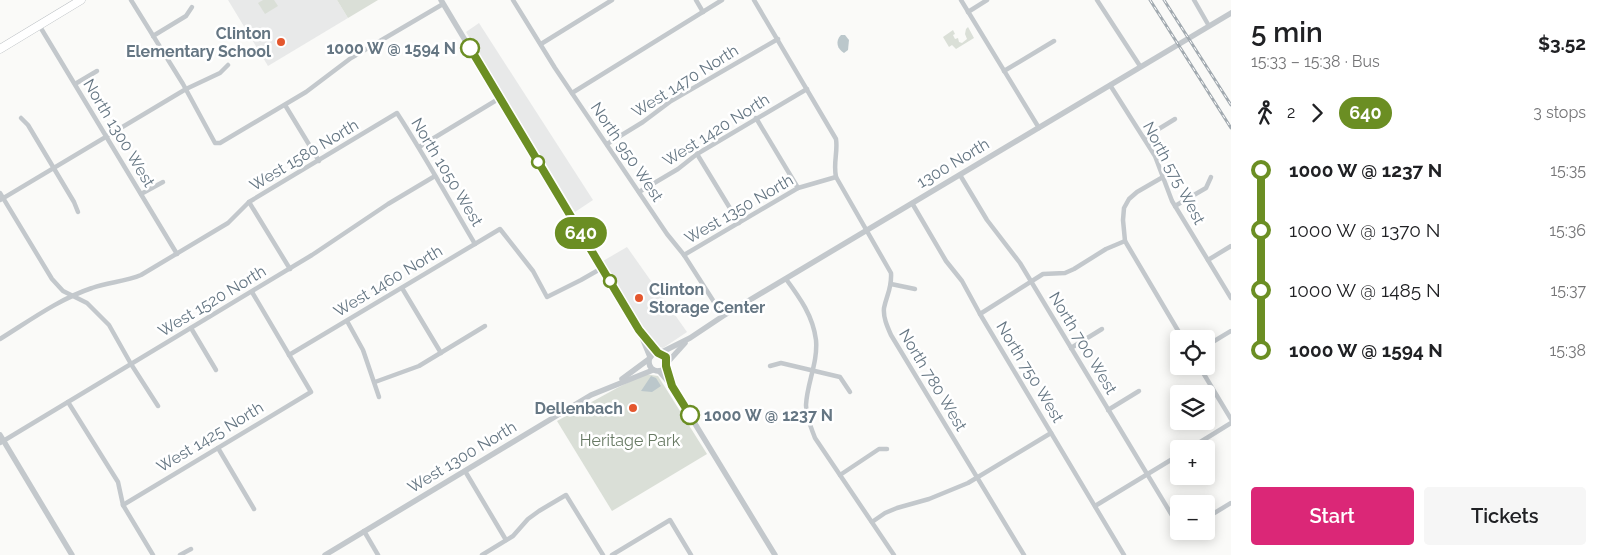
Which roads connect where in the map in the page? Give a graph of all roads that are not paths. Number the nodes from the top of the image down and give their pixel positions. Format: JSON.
{"nodes":[{"id":1,"x":82,"y":0,"type":"edge"},
{"id":2,"x":131,"y":0,"type":"edge"},
{"id":3,"x":513,"y":0,"type":"edge"},
{"id":4,"x":612,"y":0,"type":"edge"},
{"id":5,"x":696,"y":0,"type":"edge"},
{"id":6,"x":722,"y":0,"type":"edge"},
{"id":7,"x":754,"y":0,"type":"edge"},
{"id":8,"x":961,"y":0,"type":"edge"},
{"id":9,"x":987,"y":0,"type":"edge"},
{"id":10,"x":1097,"y":0,"type":"edge"},
{"id":11,"x":1194,"y":0,"type":"edge"},
{"id":12,"x":442,"y":2,"type":"edge"},
{"id":13,"x":192,"y":7,"type":"dead end"},
{"id":14,"x":703,"y":12,"type":"junction"},
{"id":15,"x":968,"y":12,"type":"junction"},
{"id":16,"x":1231,"y":13,"type":"edge"},
{"id":17,"x":40,"y":25,"type":"junction"},
{"id":18,"x":1209,"y":26,"type":"junction"},
{"id":19,"x":153,"y":36,"type":"junction"},
{"id":20,"x":778,"y":39,"type":"junction"},
{"id":21,"x":1054,"y":41,"type":"dead end"},
{"id":22,"x":541,"y":44,"type":"junction"},
{"id":23,"x":0,"y":49,"type":"edge"},
{"id":24,"x":228,"y":65,"type":"dead end"},
{"id":25,"x":1140,"y":66,"type":"junction"},
{"id":26,"x":98,"y":71,"type":"dead end"},
{"id":27,"x":1004,"y":71,"type":"junction"},
{"id":28,"x":75,"y":84,"type":"junction"},
{"id":29,"x":1110,"y":85,"type":"junction"},
{"id":30,"x":186,"y":89,"type":"junction"},
{"id":31,"x":807,"y":89,"type":"junction"},
{"id":32,"x":572,"y":93,"type":"junction"},
{"id":33,"x":500,"y":98,"type":"junction"},
{"id":34,"x":285,"y":105,"type":"junction"},
{"id":35,"x":397,"y":113,"type":"joint"},
{"id":36,"x":21,"y":118,"type":"dead end"},
{"id":37,"x":756,"y":118,"type":"junction"},
{"id":38,"x":1175,"y":119,"type":"dead end"},
{"id":39,"x":1038,"y":128,"type":"junction"},
{"id":40,"x":106,"y":137,"type":"junction"},
{"id":41,"x":1144,"y":138,"type":"junction"},
{"id":42,"x":607,"y":144,"type":"junction"},
{"id":43,"x":419,"y":147,"type":"junction"},
{"id":44,"x":697,"y":154,"type":"junction"},
{"id":45,"x":319,"y":161,"type":"junction"},
{"id":46,"x":54,"y":168,"type":"junction"},
{"id":47,"x":960,"y":175,"type":"junction"},
{"id":48,"x":434,"y":176,"type":"junction"},
{"id":49,"x":836,"y":177,"type":"junction"},
{"id":50,"x":1163,"y":177,"type":"junction"},
{"id":51,"x":1211,"y":177,"type":"dead end"},
{"id":52,"x":163,"y":182,"type":"dead end"},
{"id":53,"x":798,"y":188,"type":"junction"},
{"id":54,"x":639,"y":192,"type":"junction"},
{"id":55,"x":0,"y":193,"type":"edge"},
{"id":56,"x":141,"y":194,"type":"junction"},
{"id":57,"x":2,"y":199,"type":"edge"},
{"id":58,"x":249,"y":202,"type":"junction"},
{"id":59,"x":912,"y":203,"type":"junction"},
{"id":60,"x":1175,"y":206,"type":"junction"},
{"id":61,"x":78,"y":212,"type":"dead end"},
{"id":62,"x":739,"y":223,"type":"junction"},
{"id":63,"x":500,"y":228,"type":"joint"},
{"id":64,"x":867,"y":231,"type":"junction"},
{"id":65,"x":1125,"y":241,"type":"junction"},
{"id":66,"x":475,"y":244,"type":"junction"},
{"id":67,"x":1231,"y":246,"type":"edge"},
{"id":68,"x":177,"y":254,"type":"junction"},
{"id":69,"x":684,"y":255,"type":"junction"},
{"id":70,"x":1208,"y":260,"type":"junction"},
{"id":71,"x":602,"y":268,"type":"junction"},
{"id":72,"x":290,"y":269,"type":"junction"},
{"id":73,"x":786,"y":279,"type":"junction"},
{"id":74,"x":1031,"y":281,"type":"junction"},
{"id":75,"x":892,"y":284,"type":"junction"},
{"id":76,"x":402,"y":288,"type":"junction"},
{"id":77,"x":915,"y":289,"type":"dead end"},
{"id":78,"x":252,"y":292,"type":"junction"},
{"id":79,"x":73,"y":296,"type":"junction"},
{"id":80,"x":1231,"y":298,"type":"edge"},
{"id":81,"x":980,"y":314,"type":"junction"},
{"id":82,"x":723,"y":316,"type":"junction"},
{"id":83,"x":347,"y":321,"type":"junction"},
{"id":84,"x":485,"y":326,"type":"dead end"},
{"id":85,"x":191,"y":328,"type":"junction"},
{"id":86,"x":1102,"y":329,"type":"dead end"},
{"id":87,"x":639,"y":330,"type":"junction"},
{"id":88,"x":1178,"y":330,"type":"edge"},
{"id":89,"x":1231,"y":332,"type":"edge"},
{"id":90,"x":690,"y":338,"type":"junction"},
{"id":91,"x":0,"y":339,"type":"edge"},
{"id":92,"x":1215,"y":341,"type":"edge"},
{"id":93,"x":1071,"y":348,"type":"junction"},
{"id":94,"x":441,"y":352,"type":"junction"},
{"id":95,"x":659,"y":353,"type":"junction"},
{"id":96,"x":289,"y":355,"type":"junction"},
{"id":97,"x":650,"y":358,"type":"junction"},
{"id":98,"x":131,"y":364,"type":"junction"},
{"id":99,"x":666,"y":365,"type":"junction"},
{"id":100,"x":770,"y":366,"type":"dead end"},
{"id":101,"x":216,"y":370,"type":"dead end"},
{"id":102,"x":656,"y":370,"type":"junction"},
{"id":103,"x":813,"y":371,"type":"junction"},
{"id":104,"x":1205,"y":375,"type":"edge"},
{"id":105,"x":375,"y":382,"type":"junction"},
{"id":106,"x":614,"y":385,"type":"junction"},
{"id":107,"x":672,"y":386,"type":"junction"},
{"id":108,"x":1139,"y":391,"type":"dead end"},
{"id":109,"x":850,"y":392,"type":"dead end"},
{"id":110,"x":379,"y":397,"type":"dead end"},
{"id":111,"x":68,"y":402,"type":"junction"},
{"id":112,"x":158,"y":406,"type":"dead end"},
{"id":113,"x":1108,"y":410,"type":"junction"},
{"id":114,"x":1231,"y":419,"type":"edge"},
{"id":115,"x":1231,"y":423,"type":"edge"},
{"id":116,"x":1051,"y":433,"type":"junction"},
{"id":117,"x":1,"y":440,"type":"edge"},
{"id":118,"x":1204,"y":440,"type":"edge"},
{"id":119,"x":218,"y":448,"type":"junction"},
{"id":120,"x":886,"y":449,"type":"dead end"},
{"id":121,"x":1170,"y":460,"type":"edge"},
{"id":122,"x":465,"y":471,"type":"junction"},
{"id":123,"x":1147,"y":474,"type":"junction"},
{"id":124,"x":840,"y":475,"type":"junction"},
{"id":125,"x":977,"y":477,"type":"junction"},
{"id":126,"x":1231,"y":503,"type":"edge"},
{"id":127,"x":123,"y":505,"type":"junction"},
{"id":128,"x":1095,"y":506,"type":"junction"},
{"id":129,"x":254,"y":509,"type":"dead end"},
{"id":130,"x":1170,"y":513,"type":"edge"},
{"id":131,"x":1215,"y":513,"type":"edge"},
{"id":132,"x":872,"y":522,"type":"junction"},
{"id":133,"x":364,"y":531,"type":"junction"},
{"id":134,"x":506,"y":540,"type":"junction"},
{"id":135,"x":192,"y":548,"type":"dead end"},
{"id":136,"x":72,"y":555,"type":"edge"},
{"id":137,"x":153,"y":555,"type":"edge"},
{"id":138,"x":180,"y":555,"type":"edge"},
{"id":139,"x":325,"y":555,"type":"edge"},
{"id":140,"x":378,"y":555,"type":"edge"},
{"id":141,"x":482,"y":555,"type":"edge"},
{"id":142,"x":603,"y":555,"type":"edge"},
{"id":143,"x":612,"y":555,"type":"edge"},
{"id":144,"x":691,"y":555,"type":"edge"},
{"id":145,"x":775,"y":555,"type":"edge"},
{"id":146,"x":894,"y":555,"type":"edge"},
{"id":147,"x":1024,"y":555,"type":"edge"},
{"id":148,"x":1124,"y":555,"type":"edge"}],
"edges":[{"from":1,"to":17,"type":"main road"},
{"from":2,"to":19,"type":"street"},
{"from":3,"to":22,"type":"street","name":"North 950 West"},
{"from":4,"to":22,"type":"street"},
{"from":5,"to":14,"type":"street"},
{"from":6,"to":14,"type":"street"},
{"from":7,"to":20,"type":"street"},
{"from":8,"to":15,"type":"street"},
{"from":9,"to":15,"type":"street"},
{"from":10,"to":25,"type":"street"},
{"from":11,"to":18,"type":"street"},
{"from":12,"to":33,"type":"street"},
{"from":12,"to":34,"type":"street"},
{"from":13,"to":19,"type":"street"},
{"from":14,"to":32,"type":"street"},
{"from":15,"to":27,"type":"street"},
{"from":16,"to":18,"type":"street","name":"1300 North"},
{"from":17,"to":23,"type":"main road"},
{"from":17,"to":28,"type":"street","name":"North 1300 West"},
{"from":18,"to":25,"type":"street","name":"1300 North"},
{"from":19,"to":30,"type":"street"},
{"from":20,"to":31,"type":"street"},
{"from":20,"to":42,"type":"street","name":"West 1470 North"},
{"from":21,"to":27,"type":"street"},
{"from":22,"to":32,"type":"street","name":"North 950 West"},
{"from":24,"to":30,"type":"street"},
{"from":25,"to":29,"type":"street","name":"1300 North"},
{"from":26,"to":28,"type":"street"},
{"from":27,"to":39,"type":"street"},
{"from":28,"to":40,"type":"street","name":"North 1300 West"},
{"from":29,"to":39,"type":"street","name":"1300 North"},
{"from":29,"to":41,"type":"street","name":"North 575 West"},
{"from":30,"to":34,"type":"street"},
{"from":30,"to":40,"type":"street"},
{"from":31,"to":37,"type":"street","name":"West 1420 North"},
{"from":31,"to":49,"type":"street"},
{"from":32,"to":42,"type":"street","name":"North 950 West"},
{"from":33,"to":43,"type":"street"},
{"from":33,"to":71,"type":"street"},
{"from":34,"to":45,"type":"street"},
{"from":35,"to":43,"type":"street","name":"North 1050 West"},
{"from":35,"to":45,"type":"street","name":"West 1580 North"},
{"from":36,"to":46,"type":"street"},
{"from":37,"to":44,"type":"street","name":"West 1420 North"},
{"from":37,"to":53,"type":"street"},
{"from":38,"to":41,"type":"street"},
{"from":39,"to":47,"type":"street","name":"1300 North"},
{"from":40,"to":46,"type":"street"},
{"from":40,"to":56,"type":"street","name":"North 1300 West"},
{"from":41,"to":50,"type":"street","name":"North 575 West"},
{"from":42,"to":54,"type":"street","name":"North 950 West"},
{"from":43,"to":48,"type":"street","name":"North 1050 West"},
{"from":44,"to":54,"type":"street","name":"West 1420 North"},
{"from":44,"to":62,"type":"street"},
{"from":45,"to":58,"type":"street","name":"West 1580 North"},
{"from":46,"to":57,"type":"street"},
{"from":46,"to":61,"type":"street"},
{"from":47,"to":59,"type":"street","name":"1300 North"},
{"from":47,"to":74,"type":"street","name":"North 700 West"},
{"from":48,"to":66,"type":"street","name":"North 1050 West"},
{"from":48,"to":72,"type":"street","name":"West 1520 North"},
{"from":49,"to":53,"type":"street","name":"West 1350 North"},
{"from":49,"to":64,"type":"street"},
{"from":50,"to":60,"type":"street","name":"North 575 West"},
{"from":50,"to":65,"type":"street"},
{"from":51,"to":60,"type":"street"},
{"from":52,"to":56,"type":"street"},
{"from":53,"to":62,"type":"street","name":"West 1350 North"},
{"from":54,"to":69,"type":"street","name":"North 950 West"},
{"from":55,"to":57,"type":"street"},
{"from":56,"to":68,"type":"street","name":"North 1300 West"},
{"from":57,"to":79,"type":"street"},
{"from":58,"to":68,"type":"street","name":"West 1580 North"},
{"from":58,"to":72,"type":"street"},
{"from":59,"to":64,"type":"street","name":"1300 North"},
{"from":59,"to":81,"type":"street","name":"North 750 West"},
{"from":60,"to":70,"type":"street","name":"North 575 West"},
{"from":62,"to":69,"type":"street","name":"West 1350 North"},
{"from":63,"to":66,"type":"street","name":"West 1460 North"},
{"from":63,"to":71,"type":"street","name":"North 1050 West"},
{"from":64,"to":73,"type":"street","name":"1300 North"},
{"from":64,"to":75,"type":"street"},
{"from":65,"to":74,"type":"street"},
{"from":65,"to":88,"type":"street"},
{"from":66,"to":76,"type":"street","name":"West 1460 North"},
{"from":67,"to":70,"type":"street"},
{"from":68,"to":79,"type":"street","name":"West 1580 North"},
{"from":69,"to":82,"type":"street","name":"North 950 West"},
{"from":70,"to":80,"type":"street","name":"North 575 West"},
{"from":71,"to":87,"type":"street"},
{"from":72,"to":78,"type":"street","name":"West 1520 North"},
{"from":73,"to":82,"type":"street","name":"1300 North"},
{"from":73,"to":103,"type":"street"},
{"from":74,"to":81,"type":"street"},
{"from":74,"to":93,"type":"street","name":"North 700 West"},
{"from":75,"to":77,"type":"street"},
{"from":75,"to":125,"type":"street","name":"North 780 West"},
{"from":76,"to":83,"type":"street","name":"West 1460 North"},
{"from":76,"to":94,"type":"street"},
{"from":78,"to":85,"type":"street","name":"West 1520 North"},
{"from":78,"to":96,"type":"street"},
{"from":79,"to":91,"type":"street","name":"West 1580 North"},
{"from":79,"to":98,"type":"street"},
{"from":81,"to":116,"type":"street","name":"North 750 West"},
{"from":82,"to":90,"type":"street","name":"1300 North"},
{"from":83,"to":96,"type":"street","name":"West 1460 North"},
{"from":83,"to":105,"type":"street"},
{"from":84,"to":94,"type":"street"},
{"from":85,"to":98,"type":"street","name":"West 1520 North"},
{"from":85,"to":101,"type":"street"},
{"from":86,"to":93,"type":"street"},
{"from":87,"to":95,"type":"street"},
{"from":87,"to":97,"type":"street"},
{"from":89,"to":92,"type":"street"},
{"from":90,"to":95,"type":"street","name":"1300 North"},
{"from":90,"to":99,"type":"street","name":"1300 North"},
{"from":93,"to":113,"type":"street","name":"North 700 West"},
{"from":94,"to":105,"type":"street"},
{"from":95,"to":97,"type":"street"},
{"from":95,"to":99,"type":"street"},
{"from":96,"to":119,"type":"street","name":"West 1425 North"},
{"from":97,"to":102,"type":"street"},
{"from":97,"to":106,"type":"street","name":"West 1300 North"},
{"from":98,"to":111,"type":"street","name":"West 1520 North"},
{"from":98,"to":112,"type":"street"},
{"from":99,"to":102,"type":"street"},
{"from":99,"to":107,"type":"street"},
{"from":100,"to":103,"type":"street"},
{"from":102,"to":106,"type":"street","name":"West 1300 North"},
{"from":102,"to":107,"type":"street"},
{"from":103,"to":109,"type":"street"},
{"from":103,"to":124,"type":"street"},
{"from":104,"to":114,"type":"street"},
{"from":105,"to":110,"type":"street"},
{"from":106,"to":122,"type":"street","name":"West 1300 North"},
{"from":107,"to":145,"type":"street"},
{"from":108,"to":113,"type":"street"},
{"from":111,"to":117,"type":"street","name":"West 1520 North"},
{"from":111,"to":127,"type":"street"},
{"from":113,"to":123,"type":"street","name":"North 700 West"},
{"from":115,"to":118,"type":"street"},
{"from":116,"to":125,"type":"street"},
{"from":116,"to":128,"type":"street","name":"North 750 West"},
{"from":117,"to":136,"type":"street"},
{"from":119,"to":127,"type":"street","name":"West 1425 North"},
{"from":119,"to":129,"type":"street"},
{"from":120,"to":124,"type":"street"},
{"from":121,"to":123,"type":"street"},
{"from":122,"to":133,"type":"street","name":"West 1300 North"},
{"from":122,"to":134,"type":"street"},
{"from":123,"to":128,"type":"street"},
{"from":123,"to":130,"type":"street","name":"North 700 West"},
{"from":124,"to":132,"type":"street"},
{"from":125,"to":132,"type":"street"},
{"from":125,"to":147,"type":"street","name":"North 780 West"},
{"from":126,"to":131,"type":"street"},
{"from":127,"to":137,"type":"street"},
{"from":128,"to":148,"type":"street","name":"North 750 West"},
{"from":132,"to":146,"type":"street"},
{"from":133,"to":139,"type":"street","name":"West 1300 North"},
{"from":133,"to":140,"type":"street"},
{"from":134,"to":141,"type":"street"},
{"from":134,"to":142,"type":"street"},
{"from":135,"to":138,"type":"street"},
{"from":143,"to":144,"type":"street"}]}
